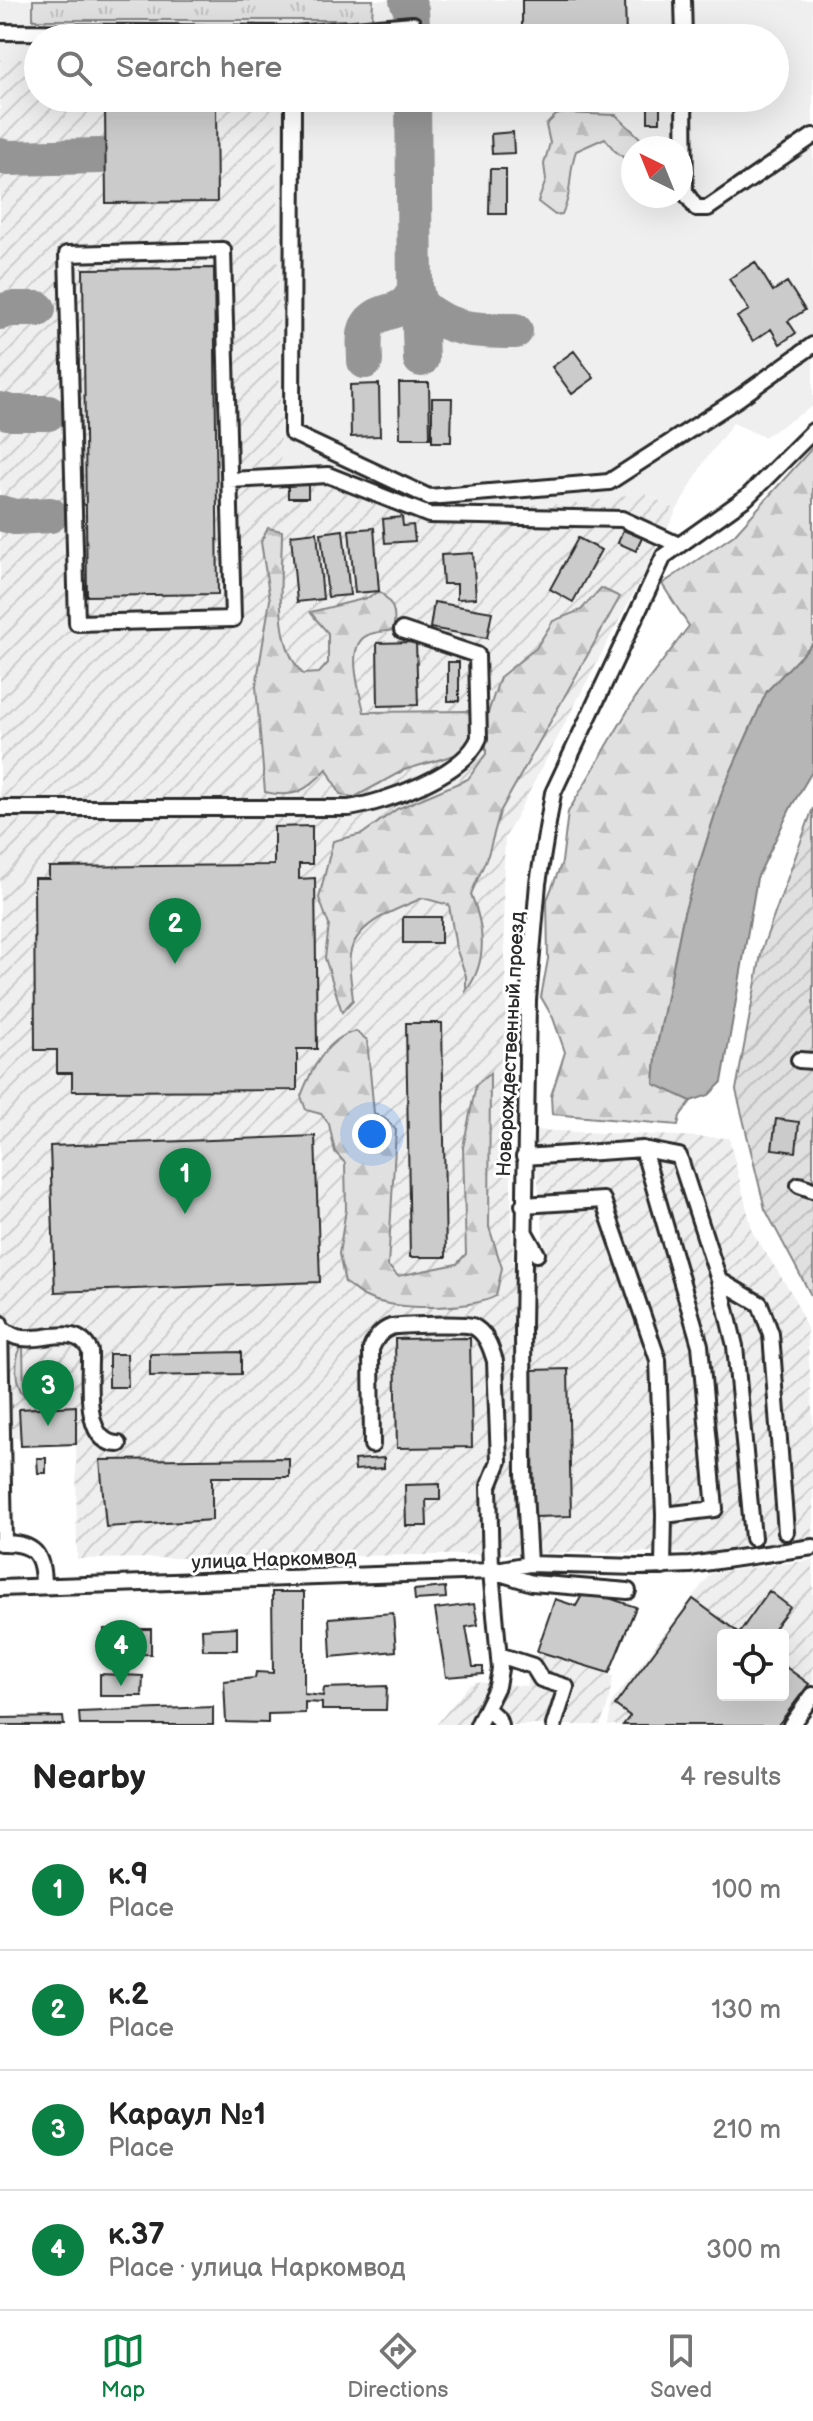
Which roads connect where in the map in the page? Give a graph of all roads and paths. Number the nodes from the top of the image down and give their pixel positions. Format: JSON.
{"nodes":[{"id":1,"x":683,"y":0,"type":"edge"},
{"id":2,"x":684,"y":24,"type":"edge"},
{"id":3,"x":0,"y":32,"type":"edge"},
{"id":4,"x":24,"y":32,"type":"edge"},
{"id":5,"x":293,"y":112,"type":"edge"},
{"id":6,"x":684,"y":112,"type":"edge"},
{"id":7,"x":813,"y":136,"type":"edge"},
{"id":8,"x":813,"y":345,"type":"edge"},
{"id":9,"x":813,"y":431,"type":"edge"},
{"id":10,"x":229,"y":480,"type":"junction"},
{"id":11,"x":679,"y":545,"type":"junction"},
{"id":12,"x":402,"y":630,"type":"dead end"},
{"id":13,"x":0,"y":808,"type":"edge"},
{"id":14,"x":643,"y":1149,"type":"junction"},
{"id":15,"x":524,"y":1157,"type":"junction"},
{"id":16,"x":523,"y":1205,"type":"junction"},
{"id":17,"x":523,"y":1231,"type":"junction"},
{"id":18,"x":537,"y":1254,"type":"dead end"},
{"id":19,"x":719,"y":1280,"type":"junction"},
{"id":20,"x":0,"y":1326,"type":"edge"},
{"id":21,"x":119,"y":1444,"type":"dead end"},
{"id":22,"x":372,"y":1445,"type":"dead end"},
{"id":23,"x":664,"y":1515,"type":"junction"},
{"id":24,"x":786,"y":1532,"type":"dead end"},
{"id":25,"x":753,"y":1538,"type":"dead end"},
{"id":26,"x":2,"y":1543,"type":"edge"},
{"id":27,"x":813,"y":1547,"type":"edge"},
{"id":28,"x":537,"y":1560,"type":"junction"},
{"id":29,"x":663,"y":1567,"type":"junction"},
{"id":30,"x":499,"y":1570,"type":"junction"},
{"id":31,"x":43,"y":1586,"type":"junction"},
{"id":32,"x":0,"y":1588,"type":"edge"},
{"id":33,"x":628,"y":1591,"type":"dead end"},
{"id":34,"x":499,"y":1655,"type":"junction"},
{"id":35,"x":813,"y":1695,"type":"edge"},
{"id":36,"x":487,"y":1709,"type":"junction"},
{"id":37,"x":478,"y":1725,"type":"edge"},
{"id":38,"x":500,"y":1725,"type":"edge"},
{"id":39,"x":554,"y":1725,"type":"edge"},
{"id":40,"x":791,"y":1725,"type":"edge"}],
"edges":[{"from":1,"to":2,"type":"street"},
{"from":3,"to":4,"type":"street"},
{"from":5,"to":8,"type":"street"},
{"from":6,"to":7,"type":"street"},
{"from":9,"to":11,"type":"street","name":"Новорождественный проезд"},
{"from":10,"to":10,"type":"street"},
{"from":10,"to":11,"type":"street"},
{"from":11,"to":15,"type":"street","name":"Новорождественный проезд"},
{"from":12,"to":13,"type":"street"},
{"from":14,"to":15,"type":"street"},
{"from":14,"to":19,"type":"street"},
{"from":14,"to":23,"type":"street"},
{"from":15,"to":16,"type":"street","name":"Новорождественный проезд"},
{"from":16,"to":17,"type":"street","name":"Новорождественный проезд"},
{"from":16,"to":23,"type":"street"},
{"from":17,"to":18,"type":"street"},
{"from":17,"to":28,"type":"street","name":"Новорождественный проезд"},
{"from":19,"to":24,"type":"street"},
{"from":19,"to":25,"type":"street"},
{"from":20,"to":21,"type":"street"},
{"from":20,"to":26,"type":"street"},
{"from":22,"to":30,"type":"street"},
{"from":23,"to":29,"type":"street"},
{"from":26,"to":31,"type":"street"},
{"from":27,"to":29,"type":"street"},
{"from":28,"to":29,"type":"street"},
{"from":28,"to":30,"type":"street"},
{"from":30,"to":31,"type":"street","name":"улица Наркомвод"},
{"from":30,"to":33,"type":"street"},
{"from":30,"to":34,"type":"street"},
{"from":31,"to":32,"type":"street","name":"улица Наркомвод"},
{"from":34,"to":36,"type":"street"},
{"from":34,"to":39,"type":"street"},
{"from":35,"to":40,"type":"street"},
{"from":36,"to":37,"type":"street"},
{"from":36,"to":38,"type":"street"}]}
